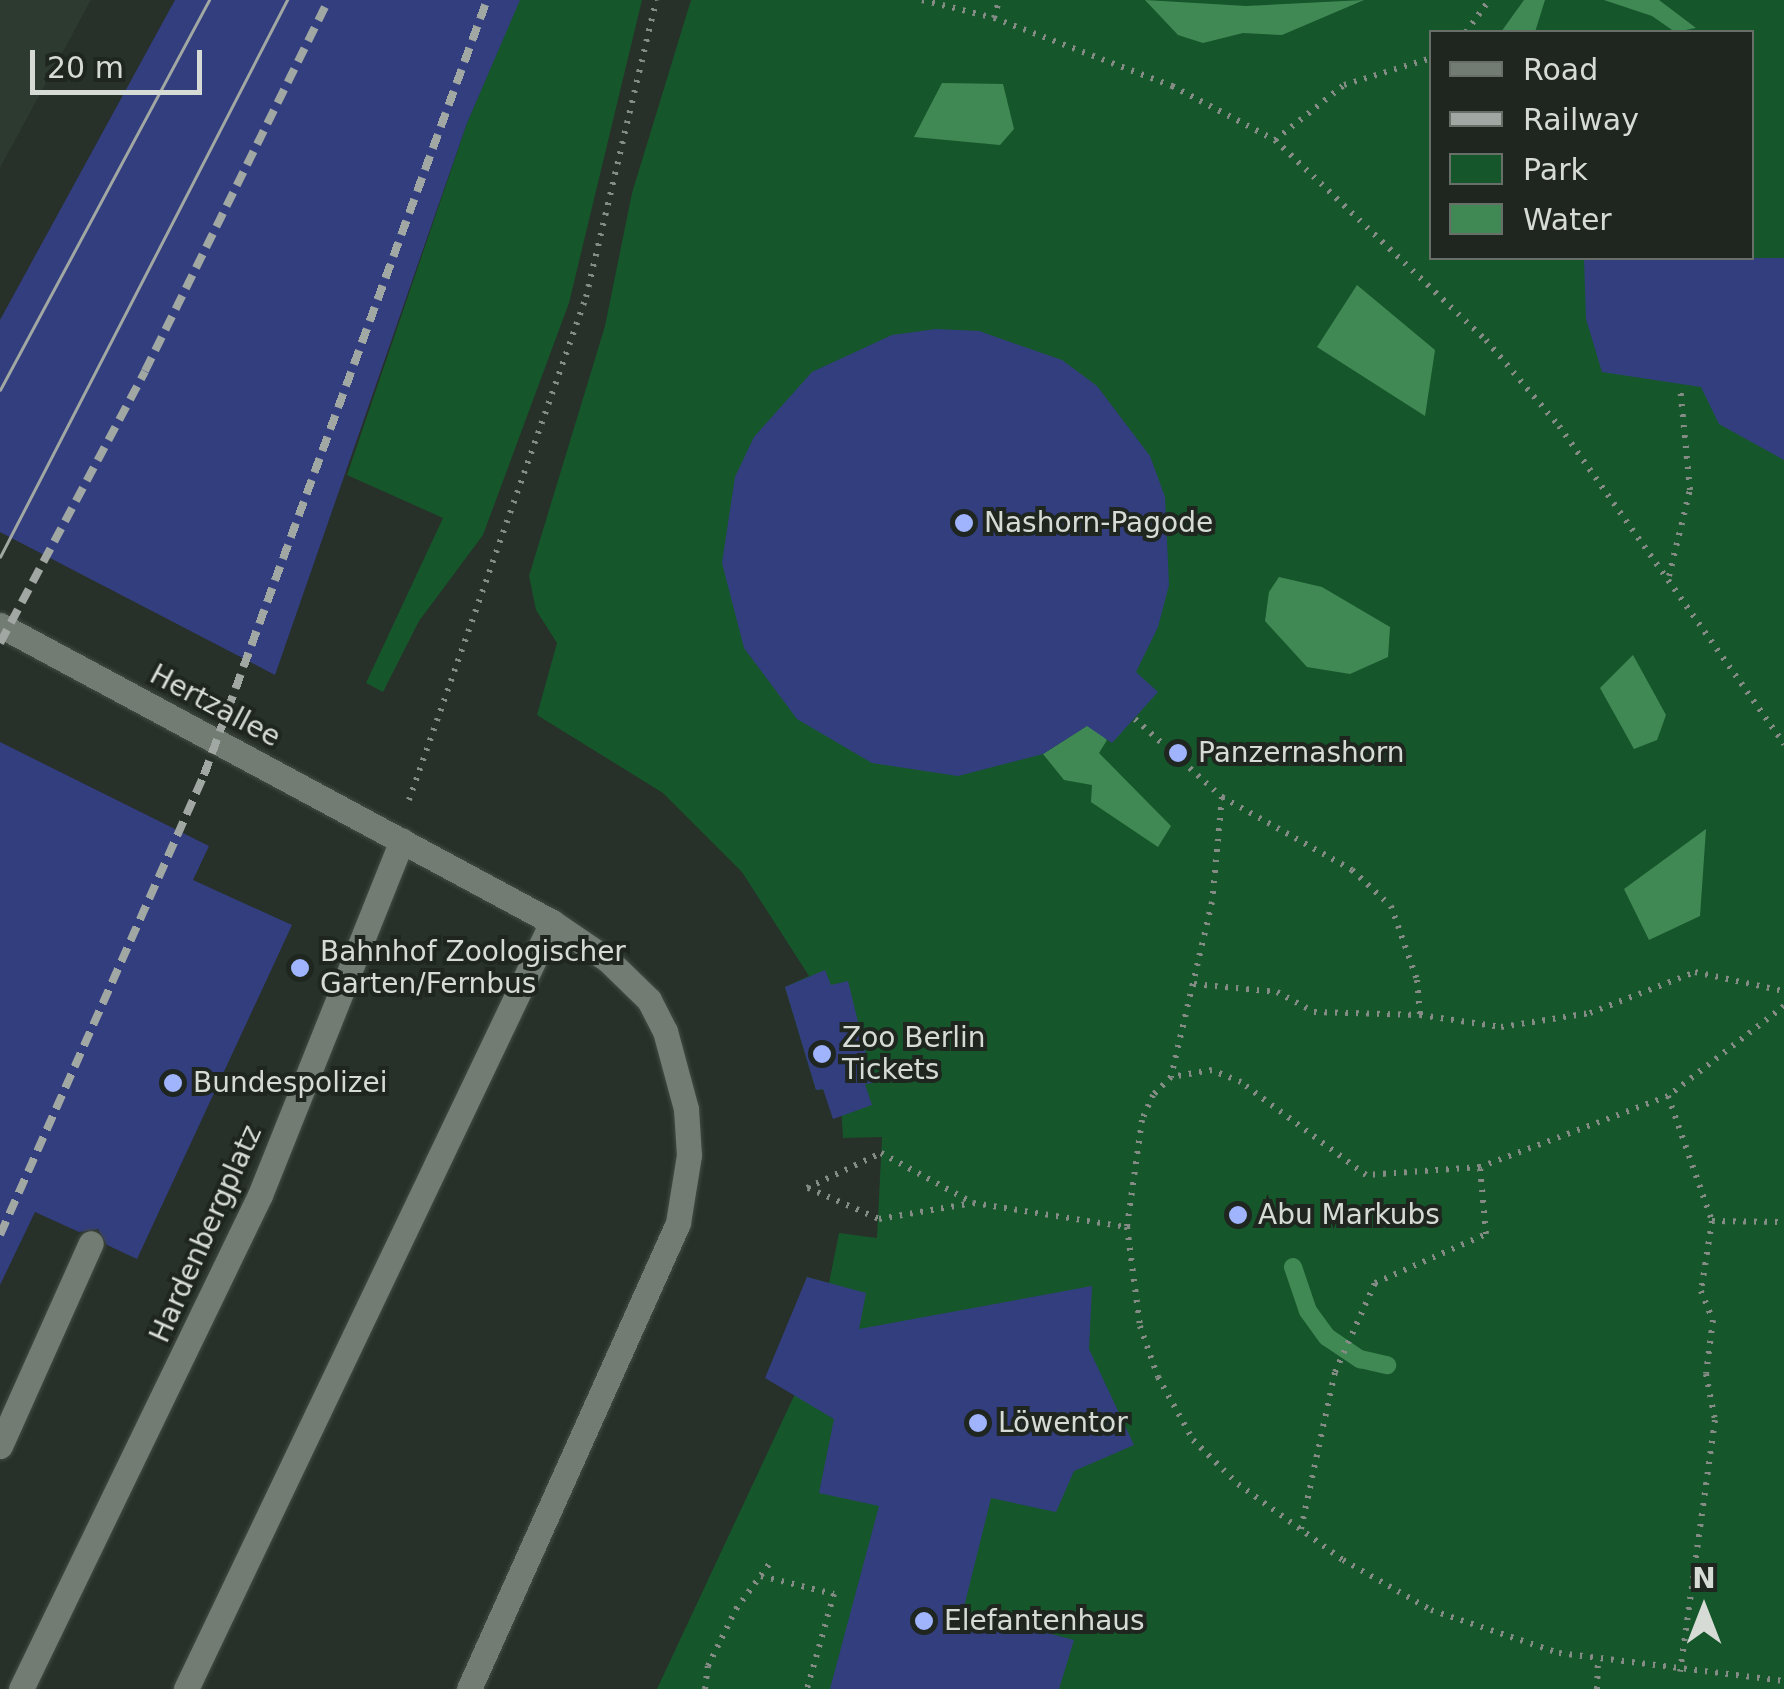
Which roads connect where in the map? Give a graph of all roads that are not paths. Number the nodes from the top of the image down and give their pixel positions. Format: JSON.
{"nodes":[{"id":1,"x":0,"y":625,"type":"edge"},
{"id":2,"x":402,"y":840,"type":"junction"},
{"id":3,"x":552,"y":922,"type":"junction"},
{"id":4,"x":91,"y":1243,"type":"dead end"},
{"id":5,"x":0,"y":1446,"type":"edge"},
{"id":6,"x":37,"y":1657,"type":"junction"},
{"id":7,"x":21,"y":1689,"type":"edge"},
{"id":8,"x":39,"y":1689,"type":"edge"},
{"id":9,"x":186,"y":1689,"type":"edge"},
{"id":10,"x":468,"y":1689,"type":"edge"}],
"edges":[{"from":1,"to":2,"type":"street","name":"Hertzallee"},
{"from":2,"to":3,"type":"street"},
{"from":2,"to":6,"type":"street","name":"Hardenbergplatz"},
{"from":3,"to":9,"type":"street"},
{"from":3,"to":10,"type":"street"},
{"from":4,"to":5,"type":"street"},
{"from":6,"to":7,"type":"street","name":"Hardenbergplatz"},
{"from":6,"to":8,"type":"street"}]}
